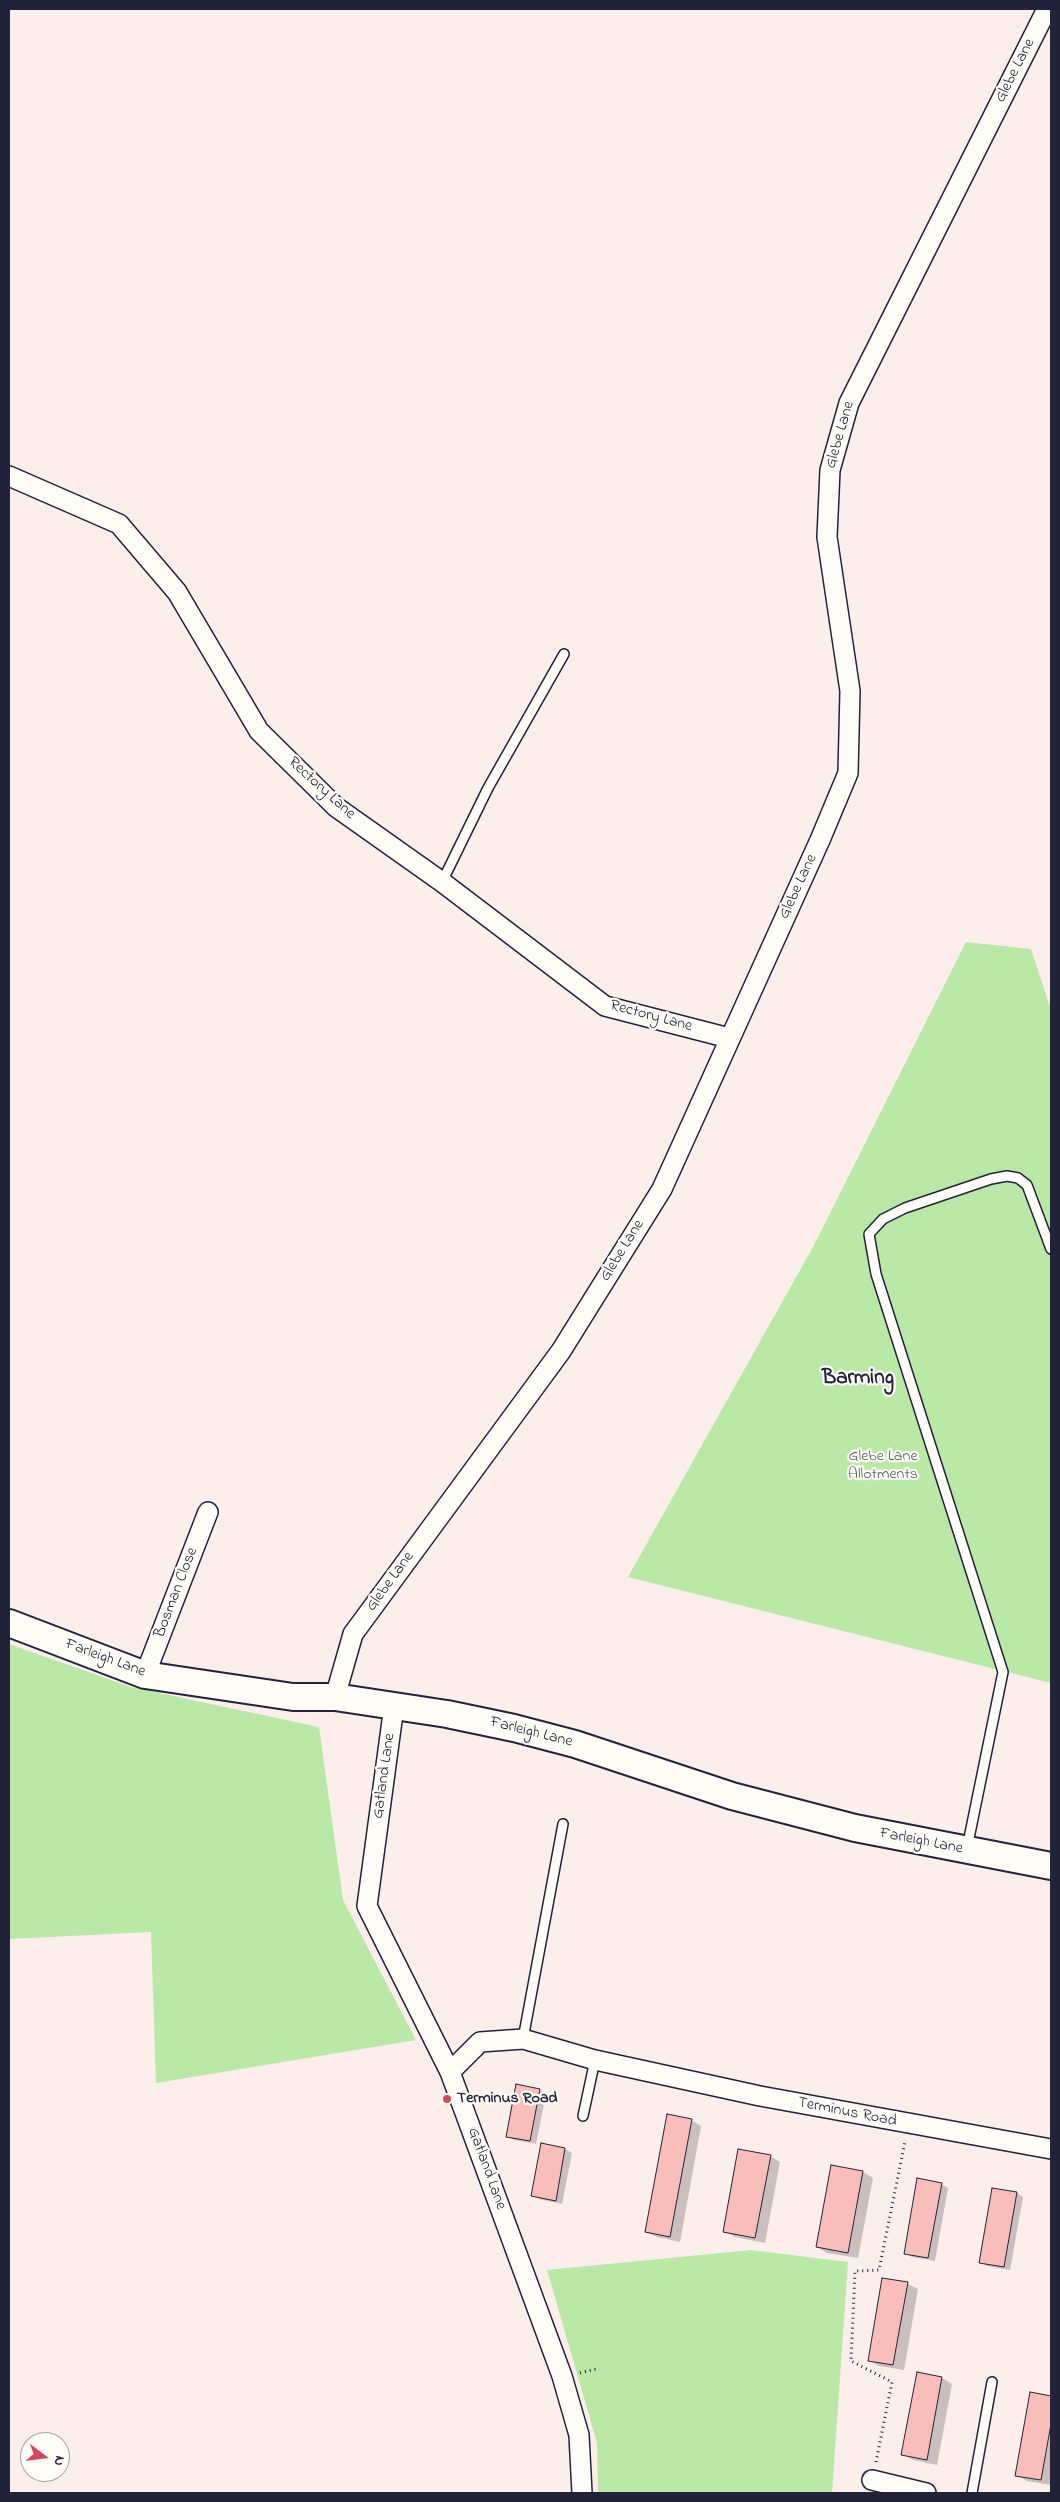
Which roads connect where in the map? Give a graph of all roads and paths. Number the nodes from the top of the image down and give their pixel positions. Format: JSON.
{"nodes":[{"id":1,"x":1047,"y":9,"type":"edge"},
{"id":2,"x":9,"y":476,"type":"edge"},
{"id":3,"x":564,"y":654,"type":"dead end"},
{"id":4,"x":442,"y":882,"type":"junction"},
{"id":5,"x":729,"y":1038,"type":"junction"},
{"id":6,"x":1051,"y":1249,"type":"edge"},
{"id":7,"x":208,"y":1512,"type":"dead end"},
{"id":8,"x":9,"y":1623,"type":"edge"},
{"id":9,"x":146,"y":1675,"type":"junction"},
{"id":10,"x":334,"y":1697,"type":"junction"},
{"id":11,"x":394,"y":1706,"type":"junction"},
{"id":12,"x":563,"y":1824,"type":"dead end"},
{"id":13,"x":966,"y":1851,"type":"junction"},
{"id":14,"x":1051,"y":1866,"type":"edge"},
{"id":15,"x":522,"y":2039,"type":"junction"},
{"id":16,"x":595,"y":2060,"type":"junction"},
{"id":17,"x":450,"y":2072,"type":"junction"},
{"id":18,"x":583,"y":2116,"type":"dead end"},
{"id":19,"x":909,"y":2124,"type":"junction"},
{"id":20,"x":1051,"y":2149,"type":"edge"},
{"id":21,"x":992,"y":2382,"type":"dead end"},
{"id":22,"x":872,"y":2480,"type":"joint"},
{"id":23,"x":582,"y":2493,"type":"edge"},
{"id":24,"x":926,"y":2493,"type":"edge"},
{"id":25,"x":972,"y":2493,"type":"edge"}],
"edges":[{"from":1,"to":5,"type":"street","name":"Glebe Lane"},
{"from":2,"to":4,"type":"street","name":"Rectory Lane"},
{"from":3,"to":4,"type":"lane"},
{"from":4,"to":5,"type":"street","name":"Rectory Lane"},
{"from":5,"to":10,"type":"street","name":"Glebe Lane"},
{"from":6,"to":13,"type":"lane"},
{"from":7,"to":9,"type":"street","name":"Bosman Close"},
{"from":8,"to":9,"type":"street","name":"Farleigh Lane"},
{"from":9,"to":10,"type":"street","name":"Farleigh Lane"},
{"from":10,"to":11,"type":"street","name":"Farleigh Lane"},
{"from":11,"to":13,"type":"street","name":"Farleigh Lane"},
{"from":11,"to":17,"type":"street","name":"Gatland Lane"},
{"from":12,"to":15,"type":"lane"},
{"from":13,"to":14,"type":"street","name":"Farleigh Lane"},
{"from":15,"to":16,"type":"street","name":"Terminus Road"},
{"from":15,"to":17,"type":"street","name":"Terminus Road"},
{"from":16,"to":18,"type":"lane"},
{"from":16,"to":19,"type":"street","name":"Terminus Road"},
{"from":17,"to":23,"type":"street","name":"Gatland Lane"},
{"from":19,"to":20,"type":"street","name":"Terminus Road"},
{"from":19,"to":22,"type":"path"},
{"from":21,"to":25,"type":"lane"},
{"from":22,"to":24,"type":"street"}]}
